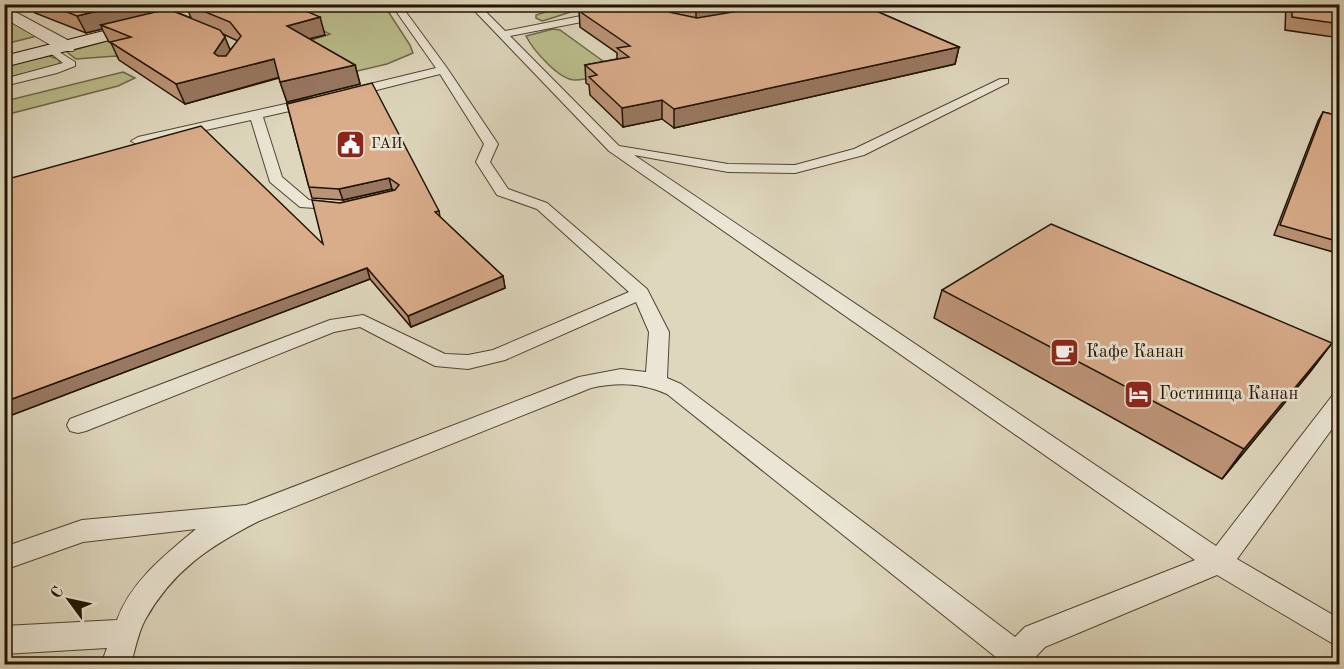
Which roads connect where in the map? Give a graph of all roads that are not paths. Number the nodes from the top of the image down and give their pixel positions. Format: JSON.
{"nodes":[{"id":1,"x":15,"y":4,"type":"edge"},
{"id":2,"x":232,"y":4,"type":"edge"},
{"id":3,"x":395,"y":4,"type":"edge"},
{"id":4,"x":472,"y":4,"type":"edge"},
{"id":5,"x":653,"y":5,"type":"edge"},
{"id":6,"x":639,"y":8,"type":"junction"},
{"id":7,"x":4,"y":9,"type":"edge"},
{"id":8,"x":656,"y":16,"type":"edge"},
{"id":9,"x":176,"y":20,"type":"junction"},
{"id":10,"x":195,"y":28,"type":"edge"},
{"id":11,"x":502,"y":35,"type":"junction"},
{"id":12,"x":60,"y":49,"type":"junction"},
{"id":13,"x":4,"y":63,"type":"edge"},
{"id":14,"x":442,"y":70,"type":"junction"},
{"id":15,"x":1004,"y":81,"type":"dead end"},
{"id":16,"x":4,"y":83,"type":"edge"},
{"id":17,"x":256,"y":116,"type":"junction"},
{"id":18,"x":138,"y":141,"type":"edge"},
{"id":19,"x":614,"y":148,"type":"junction"},
{"id":20,"x":351,"y":206,"type":"edge"},
{"id":21,"x":641,"y":293,"type":"junction"},
{"id":22,"x":656,"y":380,"type":"junction"},
{"id":23,"x":1340,"y":401,"type":"edge"},
{"id":24,"x":78,"y":425,"type":"dead end"},
{"id":25,"x":250,"y":514,"type":"junction"},
{"id":26,"x":4,"y":559,"type":"edge"},
{"id":27,"x":1219,"y":562,"type":"junction"},
{"id":28,"x":126,"y":633,"type":"junction"},
{"id":29,"x":1340,"y":635,"type":"edge"},
{"id":30,"x":4,"y":640,"type":"edge"},
{"id":31,"x":1013,"y":660,"type":"edge"},
{"id":32,"x":116,"y":664,"type":"edge"}],
"edges":[{"from":1,"to":7,"type":"lane"},
{"from":2,"to":9,"type":"main road"},
{"from":3,"to":14,"type":"lane"},
{"from":4,"to":11,"type":"lane"},
{"from":5,"to":6,"type":"lane"},
{"from":6,"to":8,"type":"lane"},
{"from":6,"to":11,"type":"lane"},
{"from":7,"to":12,"type":"main road"},
{"from":9,"to":10,"type":"lane"},
{"from":9,"to":12,"type":"main road"},
{"from":11,"to":19,"type":"lane"},
{"from":12,"to":13,"type":"main road"},
{"from":12,"to":16,"type":"lane"},
{"from":14,"to":17,"type":"lane"},
{"from":14,"to":21,"type":"lane"},
{"from":15,"to":19,"type":"lane"},
{"from":17,"to":18,"type":"lane"},
{"from":17,"to":20,"type":"lane"},
{"from":19,"to":27,"type":"lane"},
{"from":21,"to":22,"type":"lane"},
{"from":21,"to":24,"type":"lane"},
{"from":22,"to":25,"type":"lane"},
{"from":22,"to":31,"type":"lane"},
{"from":23,"to":27,"type":"lane"},
{"from":25,"to":26,"type":"lane"},
{"from":25,"to":28,"type":"lane"},
{"from":27,"to":29,"type":"lane"},
{"from":27,"to":31,"type":"lane"},
{"from":28,"to":30,"type":"lane"},
{"from":28,"to":32,"type":"lane"}]}
